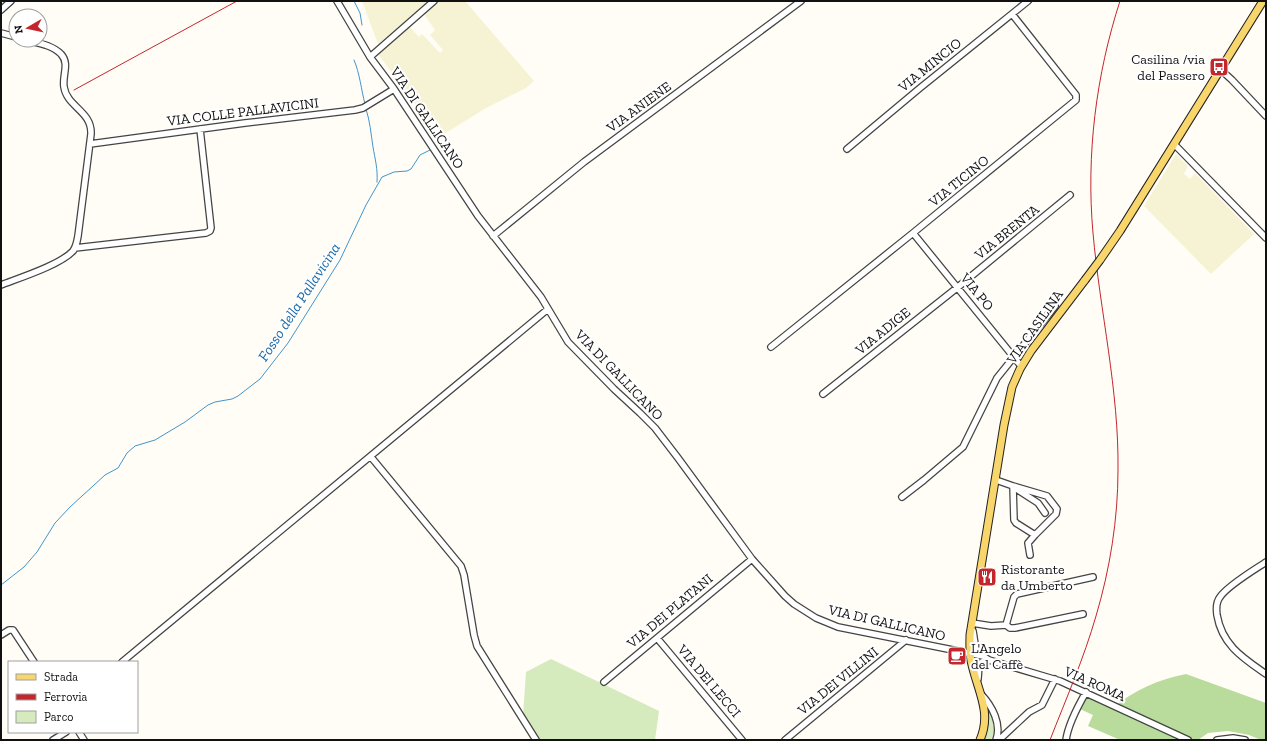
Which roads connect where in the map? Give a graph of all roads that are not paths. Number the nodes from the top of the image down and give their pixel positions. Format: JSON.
{"nodes":[{"id":1,"x":11,"y":1,"type":"edge"},
{"id":2,"x":337,"y":1,"type":"edge"},
{"id":3,"x":434,"y":1,"type":"edge"},
{"id":4,"x":802,"y":1,"type":"edge"},
{"id":5,"x":1028,"y":1,"type":"edge"},
{"id":6,"x":1263,"y":1,"type":"edge"},
{"id":7,"x":1,"y":10,"type":"edge"},
{"id":8,"x":1012,"y":14,"type":"junction"},
{"id":9,"x":48,"y":46,"type":"edge"},
{"id":10,"x":370,"y":56,"type":"junction"},
{"id":11,"x":1220,"y":69,"type":"junction"},
{"id":12,"x":394,"y":89,"type":"junction"},
{"id":13,"x":1266,"y":116,"type":"edge"},
{"id":14,"x":200,"y":129,"type":"junction"},
{"id":15,"x":90,"y":144,"type":"junction"},
{"id":16,"x":1174,"y":144,"type":"junction"},
{"id":17,"x":847,"y":148,"type":"dead end"},
{"id":18,"x":1070,"y":195,"type":"dead end"},
{"id":19,"x":913,"y":233,"type":"junction"},
{"id":20,"x":493,"y":236,"type":"junction"},
{"id":21,"x":1266,"y":238,"type":"edge"},
{"id":22,"x":75,"y":248,"type":"junction"},
{"id":23,"x":1,"y":285,"type":"edge"},
{"id":24,"x":958,"y":287,"type":"junction"},
{"id":25,"x":1055,"y":306,"type":"dead end"},
{"id":26,"x":548,"y":309,"type":"junction"},
{"id":27,"x":771,"y":347,"type":"dead end"},
{"id":28,"x":1014,"y":358,"type":"junction"},
{"id":29,"x":1021,"y":366,"type":"junction"},
{"id":30,"x":823,"y":394,"type":"dead end"},
{"id":31,"x":370,"y":457,"type":"junction"},
{"id":32,"x":996,"y":480,"type":"junction"},
{"id":33,"x":1013,"y":486,"type":"junction"},
{"id":34,"x":902,"y":497,"type":"dead end"},
{"id":35,"x":1045,"y":513,"type":"dead end"},
{"id":36,"x":1035,"y":535,"type":"junction"},
{"id":37,"x":1030,"y":555,"type":"dead end"},
{"id":38,"x":752,"y":559,"type":"junction"},
{"id":39,"x":1266,"y":562,"type":"edge"},
{"id":40,"x":1093,"y":577,"type":"dead end"},
{"id":41,"x":1083,"y":614,"type":"dead end"},
{"id":42,"x":972,"y":624,"type":"junction"},
{"id":43,"x":1006,"y":625,"type":"junction"},
{"id":44,"x":1,"y":635,"type":"edge"},
{"id":45,"x":657,"y":638,"type":"junction"},
{"id":46,"x":906,"y":640,"type":"junction"},
{"id":47,"x":970,"y":654,"type":"junction"},
{"id":48,"x":983,"y":656,"type":"junction"},
{"id":49,"x":989,"y":660,"type":"junction"},
{"id":50,"x":33,"y":661,"type":"edge"},
{"id":51,"x":123,"y":661,"type":"edge"},
{"id":52,"x":1266,"y":674,"type":"edge"},
{"id":53,"x":1054,"y":679,"type":"junction"},
{"id":54,"x":604,"y":682,"type":"dead end"},
{"id":55,"x":978,"y":685,"type":"junction"},
{"id":56,"x":1086,"y":692,"type":"junction"},
{"id":57,"x":981,"y":694,"type":"junction"},
{"id":58,"x":64,"y":733,"type":"edge"},
{"id":59,"x":53,"y":740,"type":"edge"},
{"id":60,"x":535,"y":740,"type":"edge"},
{"id":61,"x":742,"y":740,"type":"edge"},
{"id":62,"x":785,"y":740,"type":"edge"},
{"id":63,"x":980,"y":740,"type":"edge"},
{"id":64,"x":998,"y":740,"type":"edge"},
{"id":65,"x":1066,"y":740,"type":"edge"},
{"id":66,"x":1188,"y":740,"type":"edge"},
{"id":67,"x":1217,"y":740,"type":"edge"},
{"id":68,"x":1245,"y":740,"type":"edge"}],
"edges":[{"from":1,"to":7,"type":"street"},
{"from":2,"to":10,"type":"street","name":"VIA DI GALLICANO"},
{"from":3,"to":10,"type":"street"},
{"from":4,"to":20,"type":"street","name":"VIA ANIENE"},
{"from":5,"to":8,"type":"street","name":"VIA MINCIO"},
{"from":6,"to":11,"type":"main road","name":"VIA CASILINA"},
{"from":8,"to":17,"type":"street","name":"VIA MINCIO"},
{"from":8,"to":19,"type":"street","name":"VIA TICINO"},
{"from":9,"to":15,"type":"street"},
{"from":10,"to":12,"type":"street","name":"VIA DI GALLICANO"},
{"from":11,"to":13,"type":"street"},
{"from":11,"to":16,"type":"main road","name":"VIA CASILINA"},
{"from":12,"to":14,"type":"street","name":"VIA COLLE PALLAVICINI"},
{"from":12,"to":20,"type":"street","name":"VIA DI GALLICANO"},
{"from":14,"to":15,"type":"street","name":"VIA COLLE PALLAVICINI"},
{"from":14,"to":22,"type":"street"},
{"from":15,"to":22,"type":"street"},
{"from":16,"to":21,"type":"street"},
{"from":16,"to":29,"type":"main road","name":"VIA CASILINA","bridge":true},
{"from":18,"to":24,"type":"street","name":"VIA BRENTA"},
{"from":19,"to":24,"type":"street","name":"VIA PO"},
{"from":19,"to":27,"type":"street","name":"VIA TICINO"},
{"from":20,"to":26,"type":"street","name":"VIA DI GALLICANO"},
{"from":22,"to":23,"type":"street"},
{"from":24,"to":28,"type":"street","name":"VIA PO"},
{"from":24,"to":30,"type":"street","name":"VIA ADIGE"},
{"from":25,"to":28,"type":"street"},
{"from":26,"to":31,"type":"street"},
{"from":26,"to":38,"type":"street","name":"VIA DI GALLICANO"},
{"from":28,"to":29,"type":"street","name":"VIA PO"},
{"from":28,"to":34,"type":"street"},
{"from":29,"to":32,"type":"main road","name":"VIA CASILINA"},
{"from":31,"to":51,"type":"street"},
{"from":31,"to":60,"type":"street"},
{"from":32,"to":33,"type":"street"},
{"from":32,"to":42,"type":"main road","name":"VIA CASILINA"},
{"from":33,"to":35,"type":"street"},
{"from":33,"to":36,"type":"street"},
{"from":33,"to":36,"type":"street"},
{"from":36,"to":37,"type":"street"},
{"from":38,"to":45,"type":"street","name":"VIA DEI PLATANI"},
{"from":38,"to":46,"type":"street","name":"VIA DI GALLICANO"},
{"from":39,"to":52,"type":"street"},
{"from":40,"to":43,"type":"street"},
{"from":41,"to":43,"type":"street"},
{"from":42,"to":43,"type":"street"},
{"from":42,"to":47,"type":"main road","name":"VIA CASILINA"},
{"from":42,"to":48,"type":"street","name":"VIA ROMA"},
{"from":44,"to":50,"type":"street"},
{"from":45,"to":54,"type":"street","name":"VIA DEI PLATANI"},
{"from":45,"to":61,"type":"street","name":"VIA DEI LECCI"},
{"from":46,"to":47,"type":"street","name":"VIA DI GALLICANO"},
{"from":46,"to":62,"type":"street","name":"VIA DEI VILLINI"},
{"from":47,"to":48,"type":"street","name":"VIA ROMA"},
{"from":47,"to":49,"type":"street","name":"VIA ROMA"},
{"from":47,"to":55,"type":"main road","name":"VIA CASILINA"},
{"from":48,"to":49,"type":"street","name":"VIA ROMA"},
{"from":49,"to":53,"type":"street","name":"VIA ROMA"},
{"from":49,"to":55,"type":"street"},
{"from":53,"to":56,"type":"street","name":"VIA ROMA"},
{"from":53,"to":64,"type":"street"},
{"from":55,"to":57,"type":"main road","name":"VIA CASILINA"},
{"from":56,"to":65,"type":"street"},
{"from":56,"to":66,"type":"street","name":"VIA ROMA"},
{"from":57,"to":63,"type":"main road","name":"VIA CASILINA"},
{"from":57,"to":64,"type":"street"},
{"from":58,"to":59,"type":"street"},
{"from":67,"to":68,"type":"street"}]}
